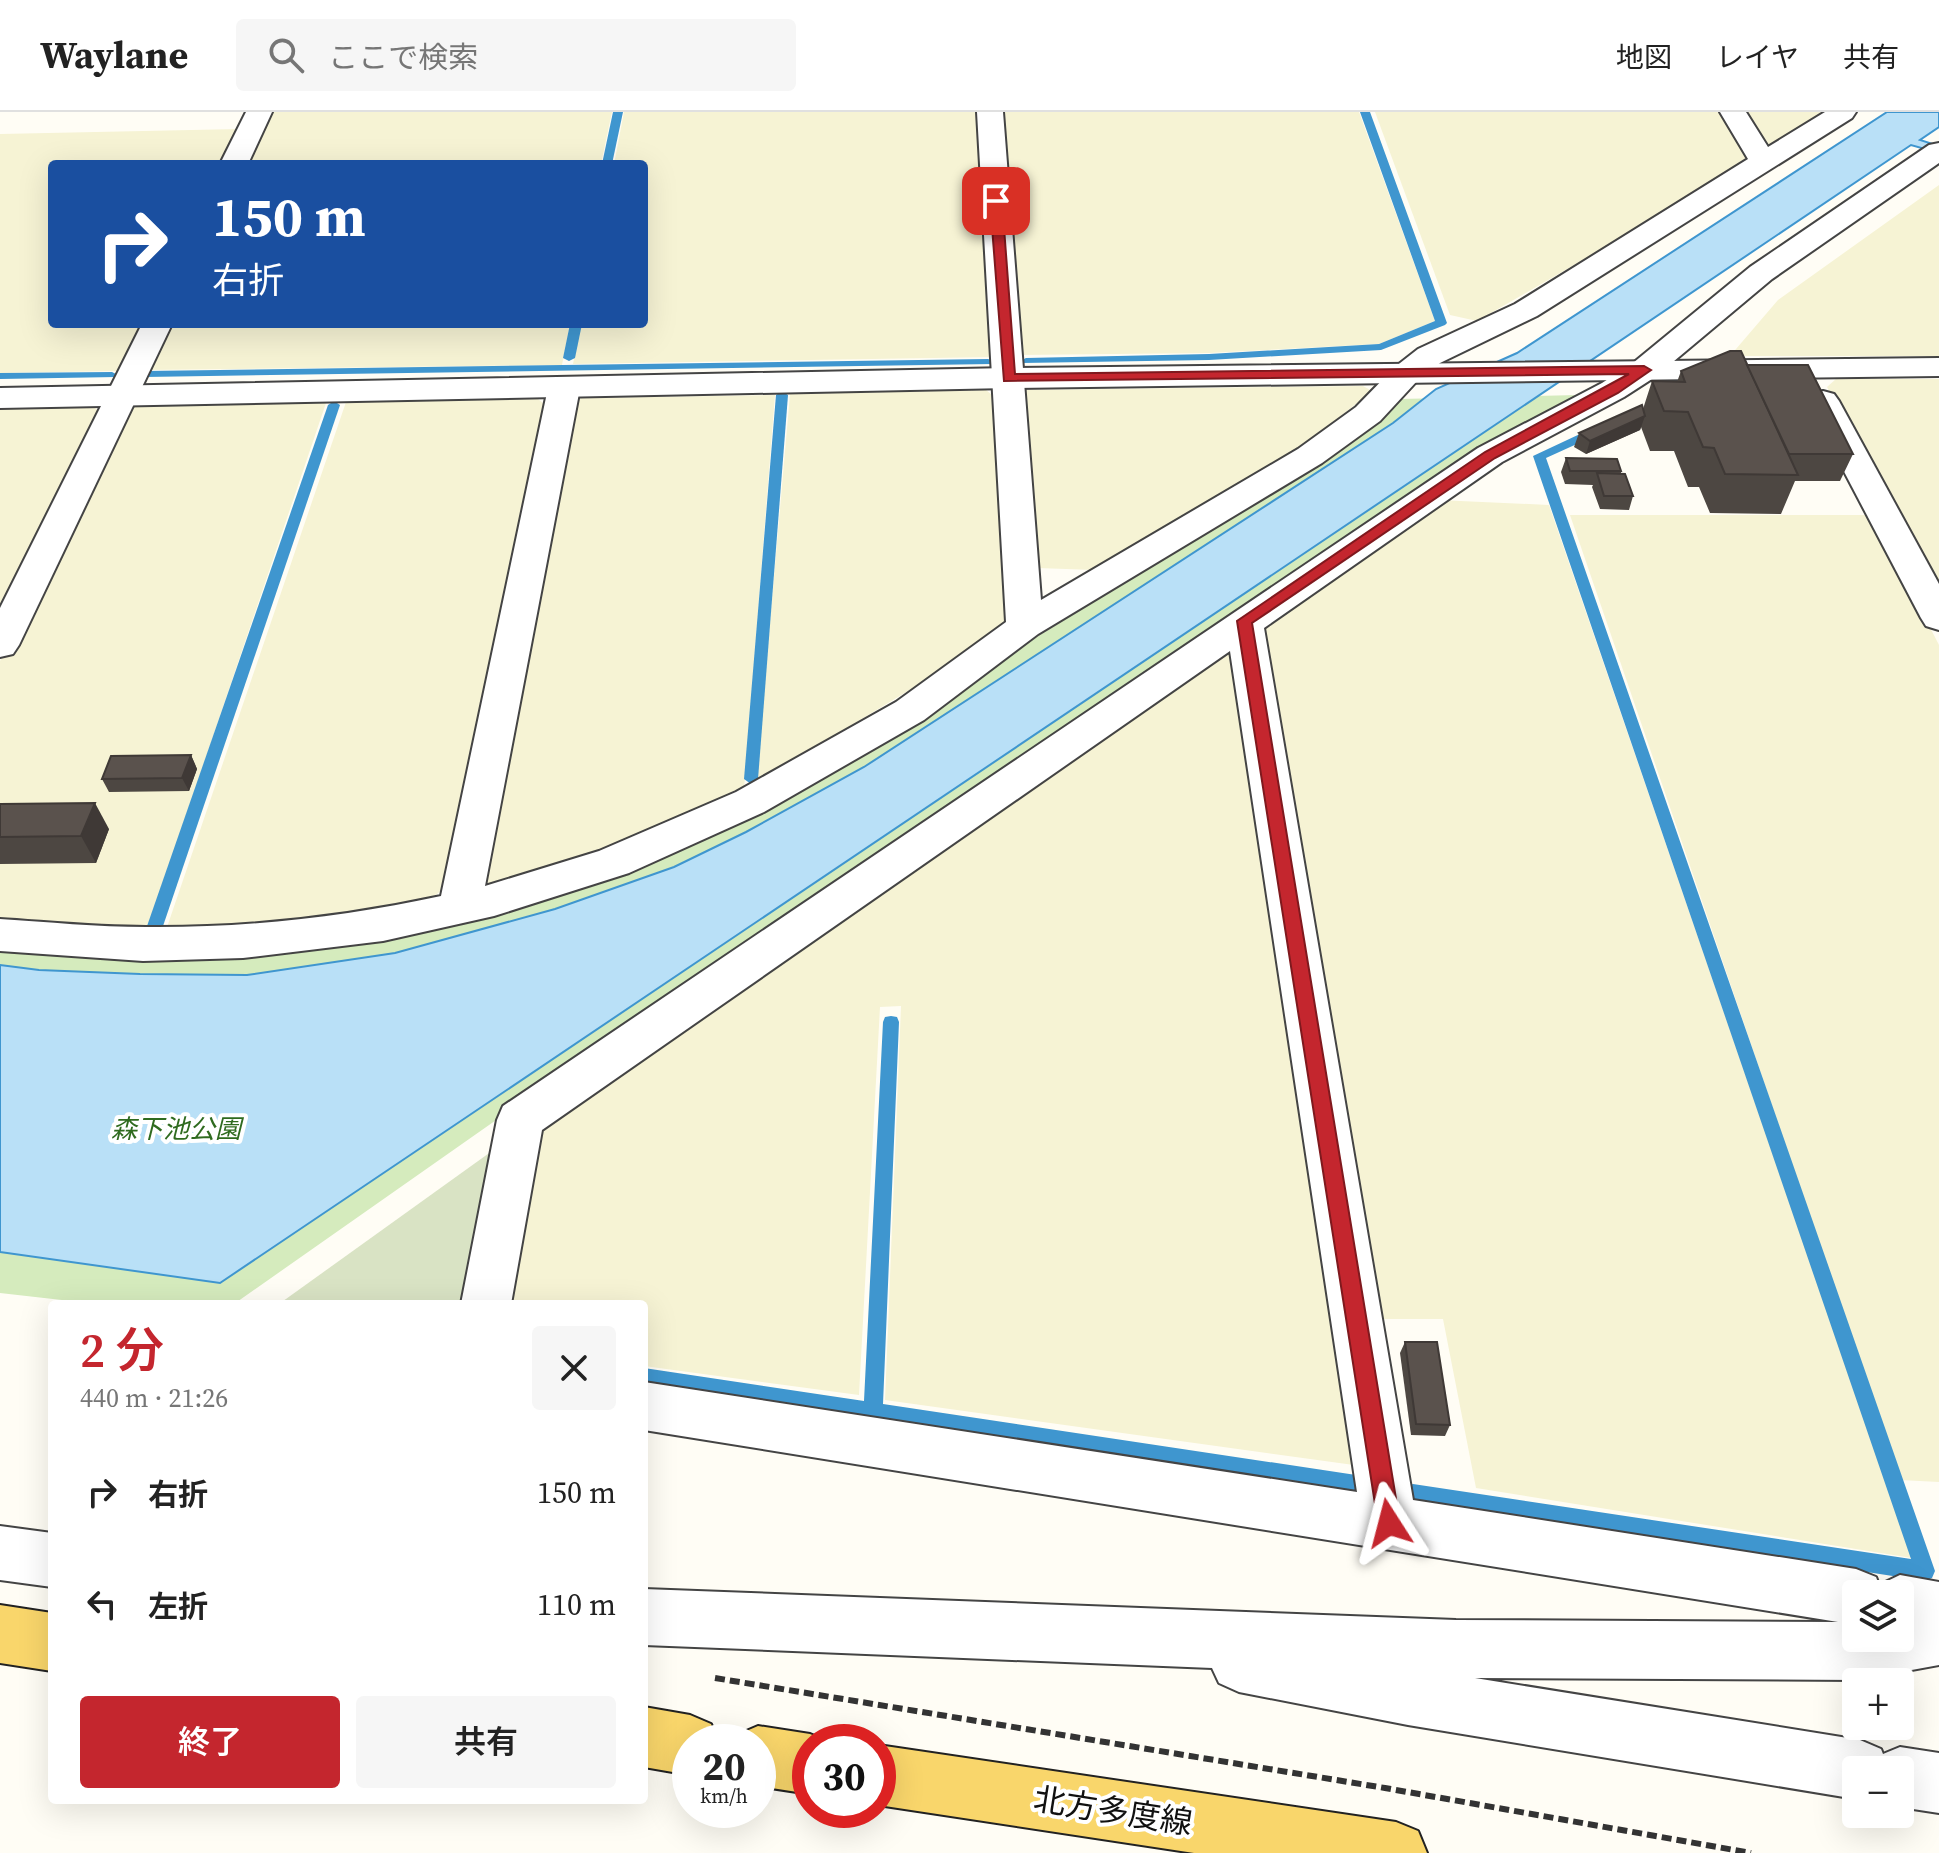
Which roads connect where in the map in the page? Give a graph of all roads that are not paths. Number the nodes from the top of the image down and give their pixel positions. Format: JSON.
{"nodes":[{"id":1,"x":259,"y":112,"type":"edge"},
{"id":2,"x":990,"y":112,"type":"edge"},
{"id":3,"x":1733,"y":112,"type":"edge"},
{"id":4,"x":1843,"y":112,"type":"edge"},
{"id":5,"x":1935,"y":154,"type":"edge"},
{"id":6,"x":236,"y":160,"type":"edge"},
{"id":7,"x":1764,"y":162,"type":"junction"},
{"id":8,"x":155,"y":328,"type":"edge"},
{"id":9,"x":1805,"y":367,"type":"junction"},
{"id":10,"x":1939,"y":367,"type":"edge"},
{"id":11,"x":1633,"y":370,"type":"junction"},
{"id":12,"x":1413,"y":374,"type":"junction"},
{"id":13,"x":1009,"y":378,"type":"junction"},
{"id":14,"x":564,"y":388,"type":"junction"},
{"id":15,"x":123,"y":395,"type":"junction"},
{"id":16,"x":0,"y":398,"type":"edge"},
{"id":17,"x":1939,"y":618,"type":"edge"},
{"id":18,"x":1244,"y":621,"type":"junction"},
{"id":19,"x":1025,"y":626,"type":"junction"},
{"id":20,"x":0,"y":645,"type":"edge"},
{"id":21,"x":460,"y":908,"type":"junction"},
{"id":22,"x":0,"y":935,"type":"edge"},
{"id":23,"x":487,"y":1300,"type":"edge"},
{"id":24,"x":648,"y":1407,"type":"edge"},
{"id":25,"x":1389,"y":1523,"type":"junction"},
{"id":26,"x":0,"y":1553,"type":"edge"},
{"id":27,"x":48,"y":1559,"type":"edge"},
{"id":28,"x":1842,"y":1595,"type":"edge"},
{"id":29,"x":1914,"y":1606,"type":"edge"},
{"id":30,"x":1939,"y":1610,"type":"edge"},
{"id":31,"x":648,"y":1617,"type":"edge"},
{"id":32,"x":0,"y":1634,"type":"edge"},
{"id":33,"x":1939,"y":1636,"type":"edge"},
{"id":34,"x":1111,"y":1638,"type":"junction"},
{"id":35,"x":48,"y":1641,"type":"edge"},
{"id":36,"x":648,"y":1738,"type":"edge"},
{"id":37,"x":672,"y":1742,"type":"edge"},
{"id":38,"x":1842,"y":1767,"type":"edge"},
{"id":39,"x":896,"y":1778,"type":"edge"},
{"id":40,"x":1914,"y":1779,"type":"edge"},
{"id":41,"x":1939,"y":1783,"type":"edge"},
{"id":42,"x":1396,"y":1853,"type":"edge"}],
"edges":[{"from":1,"to":6,"type":"street"},
{"from":2,"to":13,"type":"street"},
{"from":3,"to":7,"type":"street"},
{"from":4,"to":7,"type":"street"},
{"from":5,"to":11,"type":"street"},
{"from":7,"to":12,"type":"street"},
{"from":8,"to":15,"type":"street"},
{"from":9,"to":10,"type":"street"},
{"from":9,"to":11,"type":"street"},
{"from":9,"to":17,"type":"street"},
{"from":11,"to":12,"type":"street"},
{"from":11,"to":18,"type":"street"},
{"from":12,"to":13,"type":"street"},
{"from":12,"to":19,"type":"street"},
{"from":13,"to":14,"type":"street"},
{"from":13,"to":19,"type":"street"},
{"from":14,"to":15,"type":"street"},
{"from":14,"to":21,"type":"street"},
{"from":15,"to":16,"type":"street"},
{"from":15,"to":20,"type":"street"},
{"from":18,"to":23,"type":"street"},
{"from":18,"to":25,"type":"street"},
{"from":19,"to":21,"type":"street"},
{"from":21,"to":22,"type":"street"},
{"from":24,"to":25,"type":"street"},
{"from":25,"to":28,"type":"street"},
{"from":26,"to":27,"type":"street"},
{"from":29,"to":30,"type":"street"},
{"from":31,"to":34,"type":"street"},
{"from":32,"to":35,"type":"main road"},
{"from":33,"to":34,"type":"street"},
{"from":34,"to":38,"type":"street"},
{"from":36,"to":37,"type":"main road"},
{"from":39,"to":42,"type":"main road","name":"北方多度線"},
{"from":40,"to":41,"type":"street"}]}
